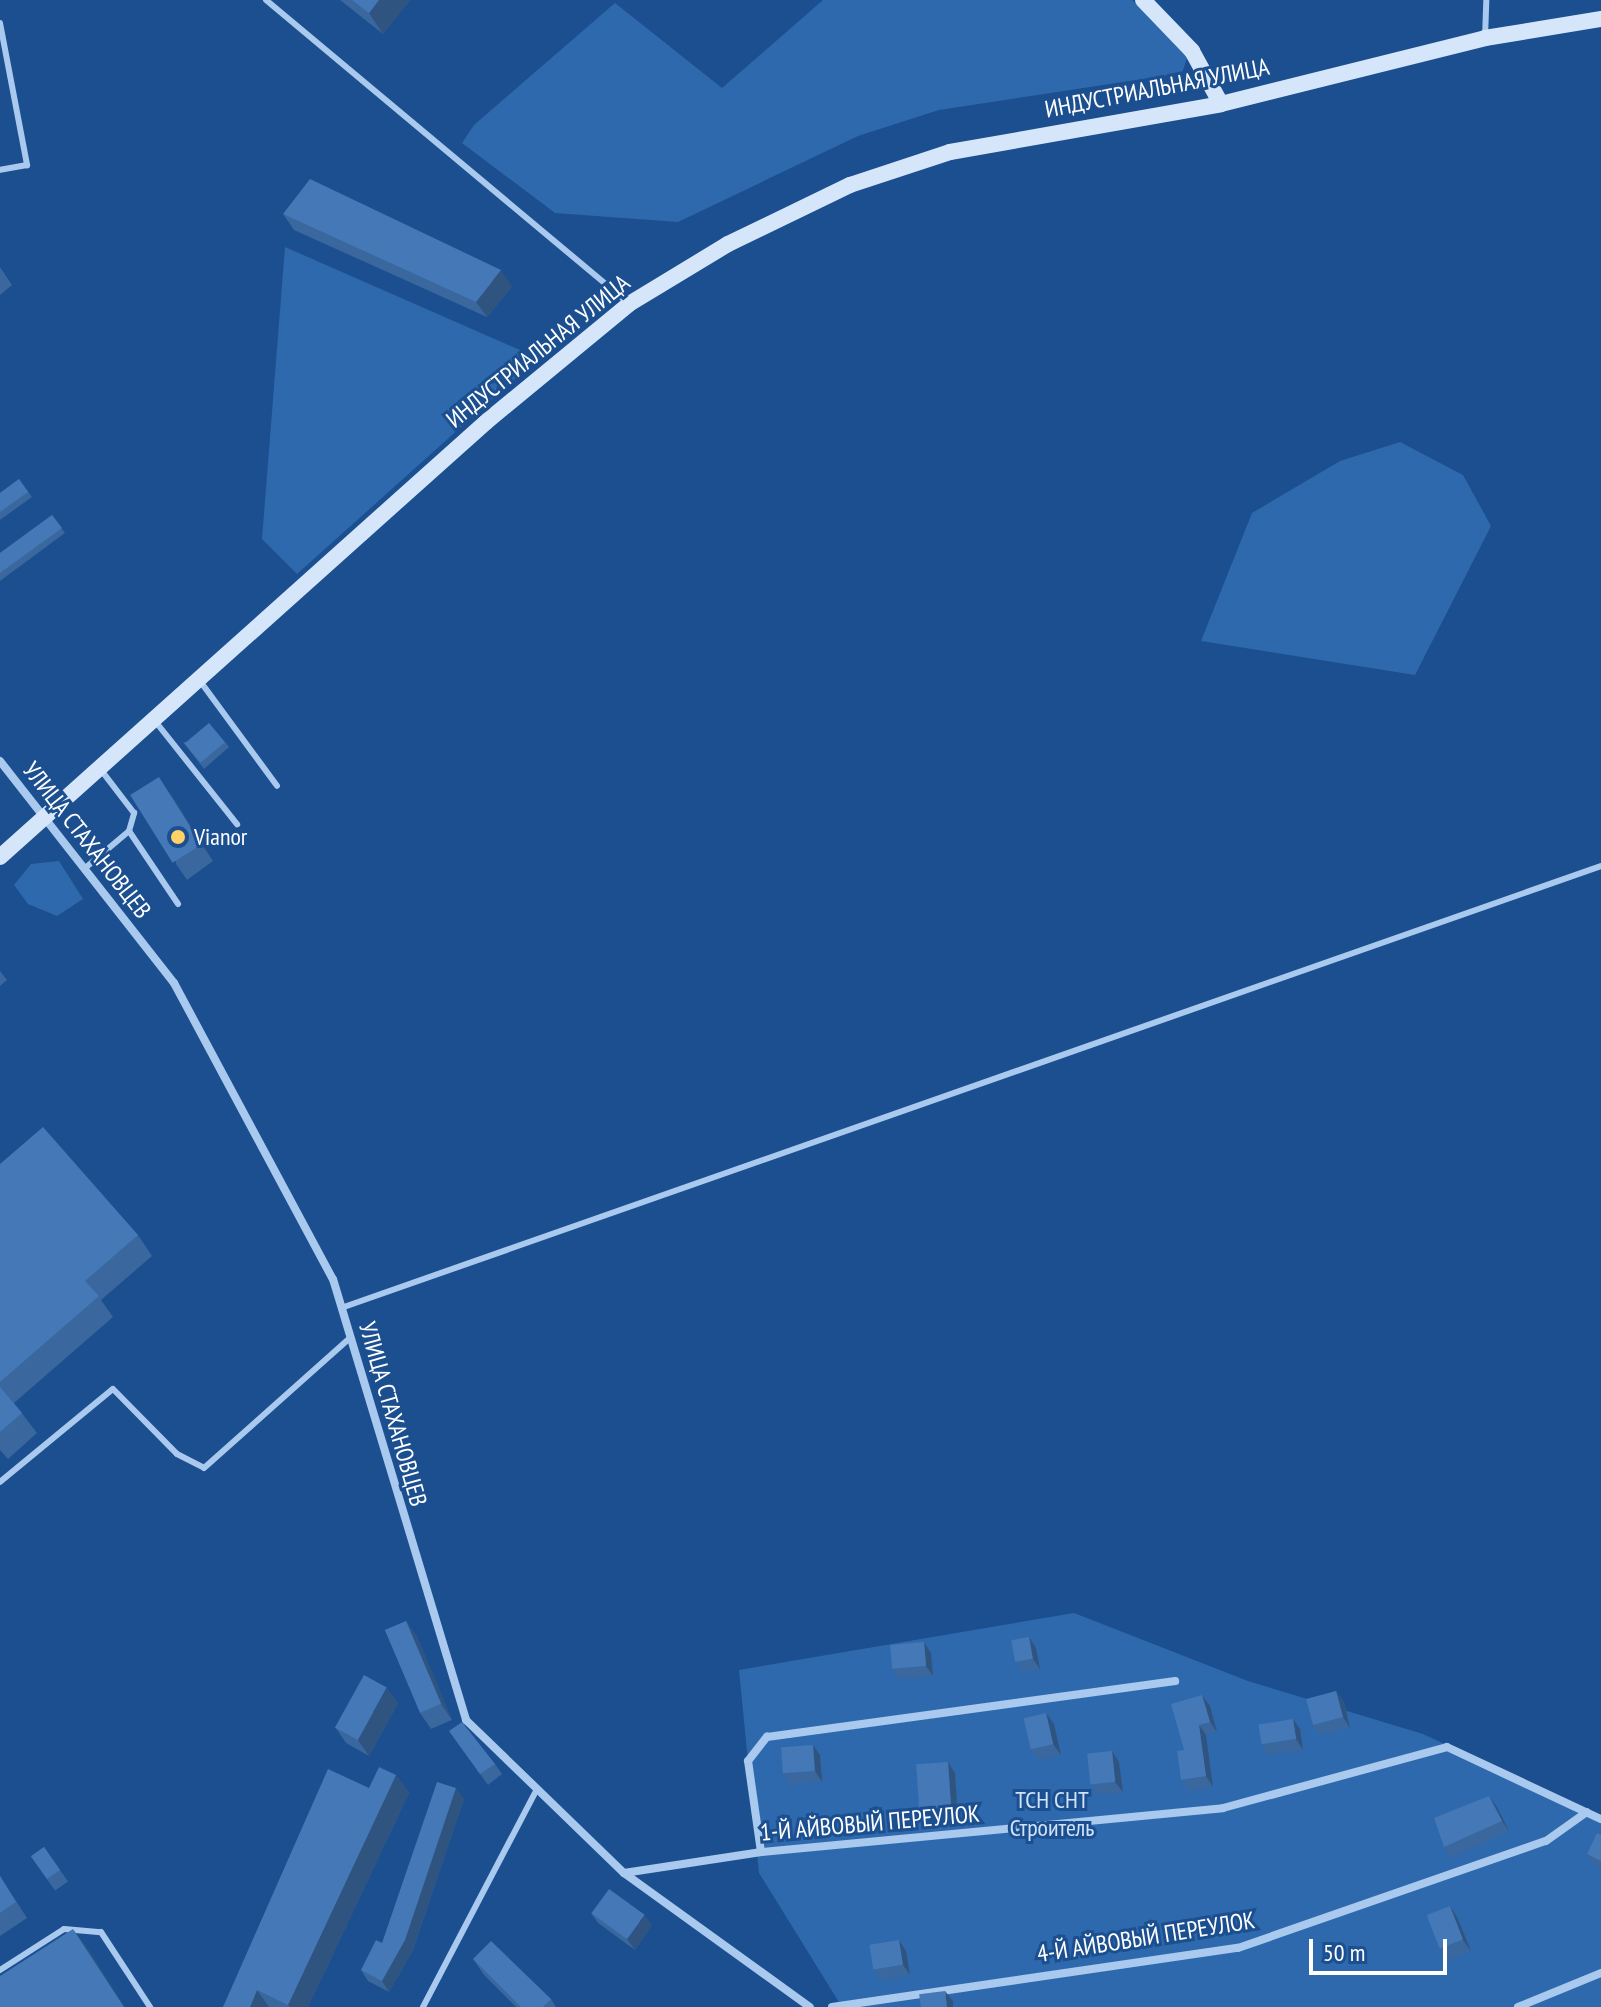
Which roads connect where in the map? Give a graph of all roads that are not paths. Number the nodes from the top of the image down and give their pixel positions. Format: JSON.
{"nodes":[{"id":1,"x":266,"y":0,"type":"edge"},
{"id":2,"x":1143,"y":0,"type":"edge"},
{"id":3,"x":1486,"y":0,"type":"edge"},
{"id":4,"x":1601,"y":19,"type":"edge"},
{"id":5,"x":0,"y":23,"type":"edge"},
{"id":6,"x":1485,"y":38,"type":"junction"},
{"id":7,"x":1221,"y":104,"type":"junction"},
{"id":8,"x":0,"y":170,"type":"edge"},
{"id":9,"x":629,"y":304,"type":"junction"},
{"id":10,"x":200,"y":681,"type":"junction"},
{"id":11,"x":155,"y":721,"type":"junction"},
{"id":12,"x":0,"y":761,"type":"edge"},
{"id":13,"x":101,"y":770,"type":"junction"},
{"id":14,"x":277,"y":786,"type":"dead end"},
{"id":15,"x":143,"y":805,"type":"edge"},
{"id":16,"x":134,"y":813,"type":"junction"},
{"id":17,"x":45,"y":820,"type":"junction"},
{"id":18,"x":237,"y":824,"type":"dead end"},
{"id":19,"x":129,"y":831,"type":"junction"},
{"id":20,"x":0,"y":857,"type":"edge"},
{"id":21,"x":1601,"y":866,"type":"edge"},
{"id":22,"x":84,"y":869,"type":"junction"},
{"id":23,"x":178,"y":904,"type":"dead end"},
{"id":24,"x":341,"y":1308,"type":"junction"},
{"id":25,"x":350,"y":1338,"type":"junction"},
{"id":26,"x":0,"y":1482,"type":"edge"},
{"id":27,"x":1175,"y":1681,"type":"dead end"},
{"id":28,"x":535,"y":1793,"type":"junction"},
{"id":29,"x":1587,"y":1812,"type":"junction"},
{"id":30,"x":1601,"y":1819,"type":"edge"},
{"id":31,"x":761,"y":1852,"type":"junction"},
{"id":32,"x":624,"y":1873,"type":"junction"},
{"id":33,"x":0,"y":1970,"type":"edge"},
{"id":34,"x":1601,"y":1973,"type":"edge"},
{"id":35,"x":150,"y":2007,"type":"edge"},
{"id":36,"x":423,"y":2007,"type":"edge"},
{"id":37,"x":810,"y":2007,"type":"edge"},
{"id":38,"x":832,"y":2007,"type":"edge"},
{"id":39,"x":1518,"y":2007,"type":"edge"}],
"edges":[{"from":1,"to":9,"type":"lane"},
{"from":2,"to":7,"type":"main road"},
{"from":3,"to":6,"type":"lane"},
{"from":4,"to":6,"type":"main road","name":"ИНДУСТРИАЛЬНАЯ УЛИЦА"},
{"from":5,"to":8,"type":"lane"},
{"from":6,"to":7,"type":"main road","name":"ИНДУСТРИАЛЬНАЯ УЛИЦА"},
{"from":7,"to":9,"type":"main road","name":"ИНДУСТРИАЛЬНАЯ УЛИЦА"},
{"from":9,"to":10,"type":"main road","name":"ИНДУСТРИАЛЬНАЯ УЛИЦА"},
{"from":10,"to":11,"type":"main road","name":"ИНДУСТРИАЛЬНАЯ УЛИЦА"},
{"from":10,"to":14,"type":"lane"},
{"from":11,"to":13,"type":"main road","name":"ИНДУСТРИАЛЬНАЯ УЛИЦА"},
{"from":11,"to":18,"type":"lane"},
{"from":12,"to":17,"type":"street","name":"УЛИЦА СТАХАНОВЦЕВ"},
{"from":13,"to":16,"type":"lane"},
{"from":13,"to":17,"type":"main road","name":"ИНДУСТРИАЛЬНАЯ УЛИЦА"},
{"from":15,"to":16,"type":"lane"},
{"from":16,"to":19,"type":"lane"},
{"from":17,"to":20,"type":"main road","name":"ИНДУСТРИАЛЬНАЯ УЛИЦА"},
{"from":17,"to":22,"type":"street","name":"УЛИЦА СТАХАНОВЦЕВ"},
{"from":19,"to":22,"type":"lane"},
{"from":19,"to":23,"type":"lane"},
{"from":21,"to":24,"type":"lane"},
{"from":22,"to":24,"type":"street","name":"УЛИЦА СТАХАНОВЦЕВ"},
{"from":24,"to":25,"type":"street","name":"УЛИЦА СТАХАНОВЦЕВ"},
{"from":25,"to":26,"type":"lane"},
{"from":25,"to":28,"type":"street","name":"УЛИЦА СТАХАНОВЦЕВ"},
{"from":27,"to":31,"type":"street"},
{"from":28,"to":32,"type":"street","name":"УЛИЦА СТАХАНОВЦЕВ"},
{"from":28,"to":36,"type":"lane"},
{"from":29,"to":30,"type":"street"},
{"from":29,"to":31,"type":"street","name":"1-Й АЙВОВЫЙ ПЕРЕУЛОК"},
{"from":29,"to":38,"type":"street","name":"4-Й АЙВОВЫЙ ПЕРЕУЛОК"},
{"from":31,"to":32,"type":"street","name":"1-Й АЙВОВЫЙ ПЕРЕУЛОК"},
{"from":32,"to":37,"type":"street","name":"УЛИЦА СТАХАНОВЦЕВ"},
{"from":33,"to":35,"type":"lane"},
{"from":34,"to":39,"type":"street"}]}
